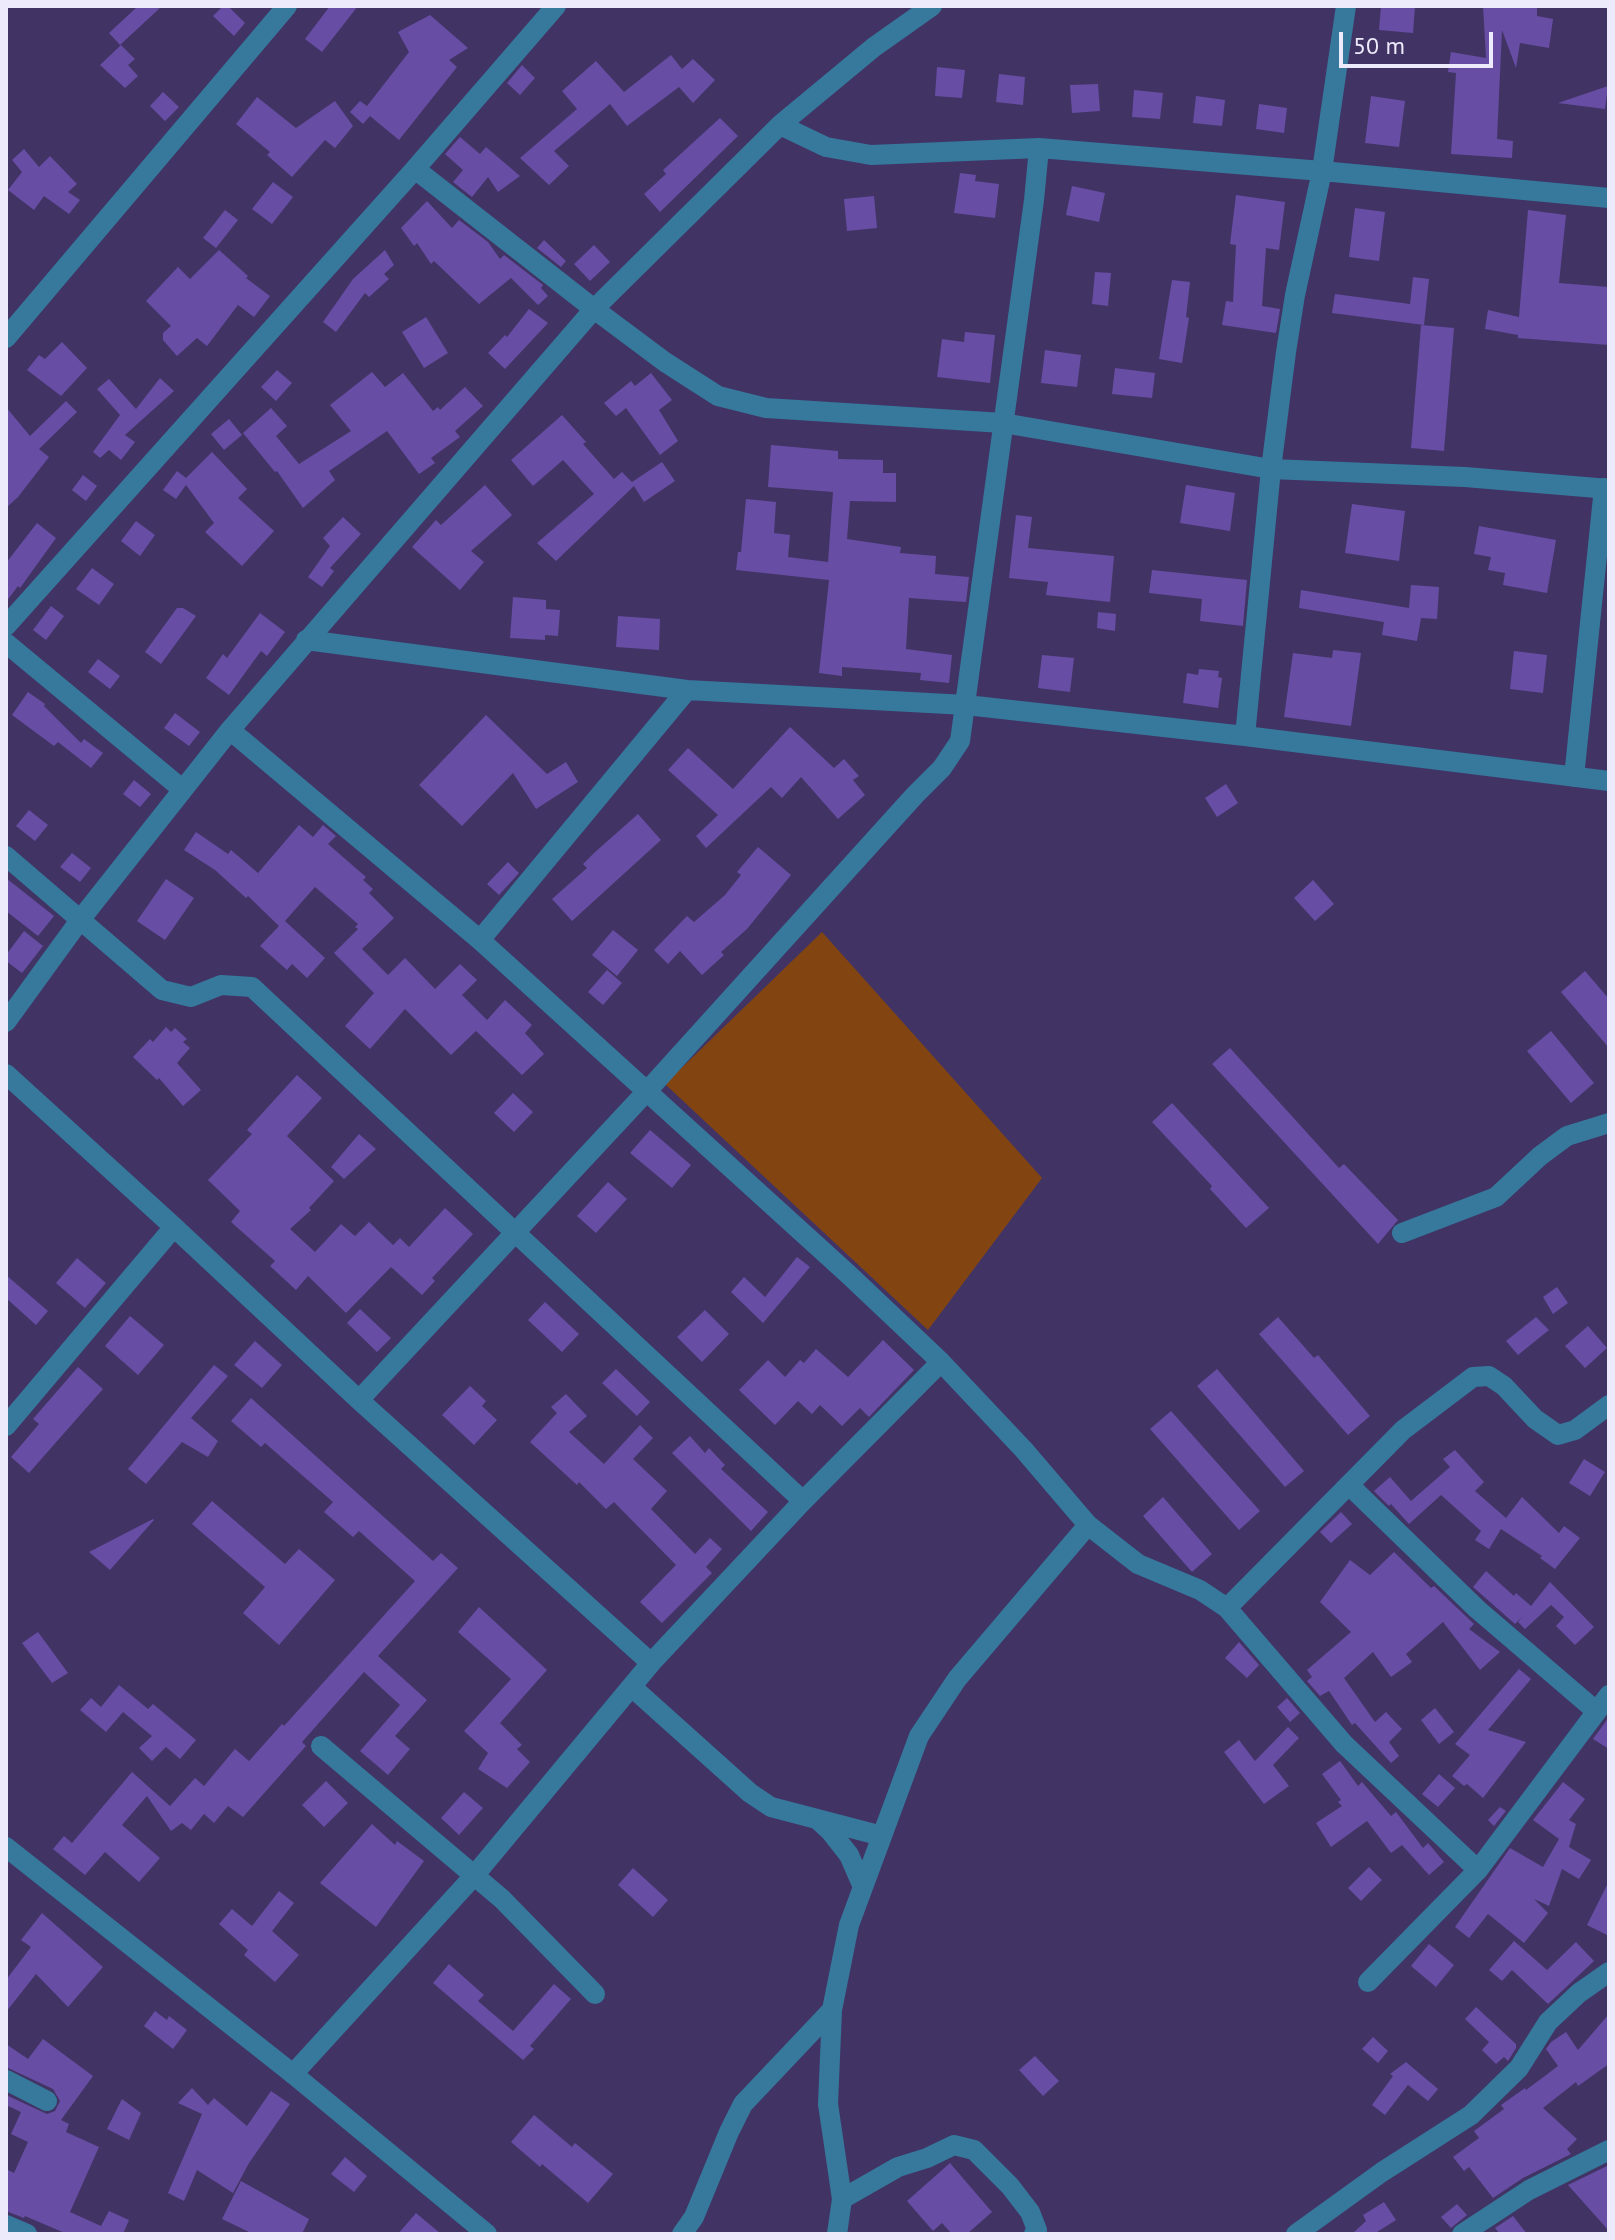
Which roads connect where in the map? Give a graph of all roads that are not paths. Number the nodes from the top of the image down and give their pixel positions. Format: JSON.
{"nodes":[{"id":1,"x":287,"y":6,"type":"edge"},
{"id":2,"x":556,"y":6,"type":"edge"},
{"id":3,"x":932,"y":6,"type":"edge"},
{"id":4,"x":1346,"y":6,"type":"edge"},
{"id":5,"x":780,"y":125,"type":"junction"},
{"id":6,"x":1039,"y":148,"type":"junction"},
{"id":7,"x":415,"y":169,"type":"junction"},
{"id":8,"x":1322,"y":171,"type":"junction"},
{"id":9,"x":1609,"y":198,"type":"edge"},
{"id":10,"x":594,"y":309,"type":"junction"},
{"id":11,"x":6,"y":338,"type":"edge"},
{"id":12,"x":1003,"y":423,"type":"junction"},
{"id":13,"x":1271,"y":469,"type":"junction"},
{"id":14,"x":1606,"y":488,"type":"edge"},
{"id":15,"x":6,"y":626,"type":"edge"},
{"id":16,"x":306,"y":640,"type":"junction"},
{"id":17,"x":6,"y":643,"type":"edge"},
{"id":18,"x":687,"y":690,"type":"junction"},
{"id":19,"x":966,"y":705,"type":"junction"},
{"id":20,"x":230,"y":730,"type":"junction"},
{"id":21,"x":1245,"y":736,"type":"junction"},
{"id":22,"x":1574,"y":777,"type":"junction"},
{"id":23,"x":1609,"y":781,"type":"edge"},
{"id":24,"x":182,"y":789,"type":"junction"},
{"id":25,"x":6,"y":856,"type":"edge"},
{"id":26,"x":80,"y":920,"type":"junction"},
{"id":27,"x":480,"y":940,"type":"junction"},
{"id":28,"x":6,"y":1022,"type":"edge"},
{"id":29,"x":6,"y":1074,"type":"edge"},
{"id":30,"x":648,"y":1090,"type":"junction"},
{"id":31,"x":1609,"y":1123,"type":"edge"},
{"id":32,"x":174,"y":1227,"type":"junction"},
{"id":33,"x":515,"y":1232,"type":"junction"},
{"id":34,"x":1402,"y":1233,"type":"dead end"},
{"id":35,"x":941,"y":1362,"type":"junction"},
{"id":36,"x":359,"y":1400,"type":"junction"},
{"id":37,"x":1609,"y":1405,"type":"edge"},
{"id":38,"x":6,"y":1426,"type":"edge"},
{"id":39,"x":1349,"y":1485,"type":"junction"},
{"id":40,"x":803,"y":1501,"type":"junction"},
{"id":41,"x":1088,"y":1525,"type":"junction"},
{"id":42,"x":1227,"y":1608,"type":"junction"},
{"id":43,"x":651,"y":1663,"type":"junction"},
{"id":44,"x":633,"y":1688,"type":"junction"},
{"id":45,"x":1602,"y":1703,"type":"edge"},
{"id":46,"x":321,"y":1746,"type":"dead end"},
{"id":47,"x":818,"y":1820,"type":"junction"},
{"id":48,"x":882,"y":1836,"type":"junction"},
{"id":49,"x":6,"y":1847,"type":"edge"},
{"id":50,"x":1478,"y":1870,"type":"junction"},
{"id":51,"x":473,"y":1877,"type":"junction"},
{"id":52,"x":863,"y":1887,"type":"junction"},
{"id":53,"x":1609,"y":1972,"type":"edge"},
{"id":54,"x":1368,"y":1982,"type":"dead end"},
{"id":55,"x":595,"y":1994,"type":"dead end"},
{"id":56,"x":832,"y":2010,"type":"junction"},
{"id":57,"x":293,"y":2074,"type":"junction"},
{"id":58,"x":6,"y":2080,"type":"edge"},
{"id":59,"x":47,"y":2101,"type":"dead end"},
{"id":60,"x":1609,"y":2150,"type":"edge"},
{"id":61,"x":842,"y":2199,"type":"junction"},
{"id":62,"x":6,"y":2225,"type":"edge"},
{"id":63,"x":27,"y":2234,"type":"edge"},
{"id":64,"x":487,"y":2234,"type":"edge"},
{"id":65,"x":682,"y":2234,"type":"edge"},
{"id":66,"x":837,"y":2234,"type":"edge"},
{"id":67,"x":1034,"y":2234,"type":"edge"},
{"id":68,"x":1296,"y":2234,"type":"edge"},
{"id":69,"x":1462,"y":2234,"type":"edge"}],
"edges":[{"from":1,"to":11,"type":"street"},
{"from":2,"to":7,"type":"street"},
{"from":3,"to":5,"type":"street"},
{"from":4,"to":8,"type":"street"},
{"from":5,"to":6,"type":"street"},
{"from":5,"to":10,"type":"street"},
{"from":6,"to":8,"type":"street"},
{"from":6,"to":12,"type":"street"},
{"from":7,"to":10,"type":"street"},
{"from":7,"to":15,"type":"street"},
{"from":8,"to":9,"type":"street"},
{"from":8,"to":13,"type":"street"},
{"from":10,"to":12,"type":"street"},
{"from":10,"to":16,"type":"street"},
{"from":12,"to":13,"type":"street"},
{"from":12,"to":19,"type":"street"},
{"from":13,"to":14,"type":"street"},
{"from":13,"to":21,"type":"street"},
{"from":14,"to":22,"type":"street"},
{"from":16,"to":18,"type":"street"},
{"from":16,"to":20,"type":"street"},
{"from":17,"to":24,"type":"street"},
{"from":18,"to":19,"type":"street"},
{"from":18,"to":27,"type":"street"},
{"from":19,"to":21,"type":"street"},
{"from":19,"to":30,"type":"street"},
{"from":20,"to":24,"type":"street"},
{"from":20,"to":27,"type":"street"},
{"from":21,"to":22,"type":"street"},
{"from":22,"to":23,"type":"street"},
{"from":24,"to":26,"type":"street"},
{"from":25,"to":26,"type":"street"},
{"from":26,"to":28,"type":"street"},
{"from":26,"to":33,"type":"street"},
{"from":27,"to":30,"type":"street"},
{"from":29,"to":32,"type":"street"},
{"from":30,"to":33,"type":"street"},
{"from":30,"to":35,"type":"street"},
{"from":31,"to":34,"type":"street"},
{"from":32,"to":36,"type":"street"},
{"from":32,"to":38,"type":"street"},
{"from":33,"to":36,"type":"street"},
{"from":33,"to":40,"type":"street"},
{"from":35,"to":40,"type":"street"},
{"from":35,"to":41,"type":"street"},
{"from":36,"to":43,"type":"street"},
{"from":37,"to":39,"type":"street"},
{"from":39,"to":42,"type":"street"},
{"from":39,"to":45,"type":"street"},
{"from":40,"to":43,"type":"street"},
{"from":41,"to":42,"type":"street"},
{"from":41,"to":48,"type":"street"},
{"from":42,"to":50,"type":"street"},
{"from":43,"to":44,"type":"street"},
{"from":44,"to":47,"type":"street"},
{"from":44,"to":51,"type":"street"},
{"from":45,"to":50,"type":"street"},
{"from":46,"to":51,"type":"street"},
{"from":47,"to":48,"type":"street"},
{"from":47,"to":52,"type":"street"},
{"from":48,"to":52,"type":"street"},
{"from":49,"to":57,"type":"street"},
{"from":50,"to":54,"type":"street"},
{"from":51,"to":55,"type":"street"},
{"from":51,"to":57,"type":"street"},
{"from":52,"to":56,"type":"street"},
{"from":53,"to":68,"type":"street"},
{"from":56,"to":61,"type":"street"},
{"from":56,"to":65,"type":"street"},
{"from":57,"to":64,"type":"street"},
{"from":58,"to":59,"type":"street"},
{"from":60,"to":69,"type":"street"},
{"from":61,"to":66,"type":"street"},
{"from":61,"to":67,"type":"street"},
{"from":62,"to":63,"type":"street"}]}
